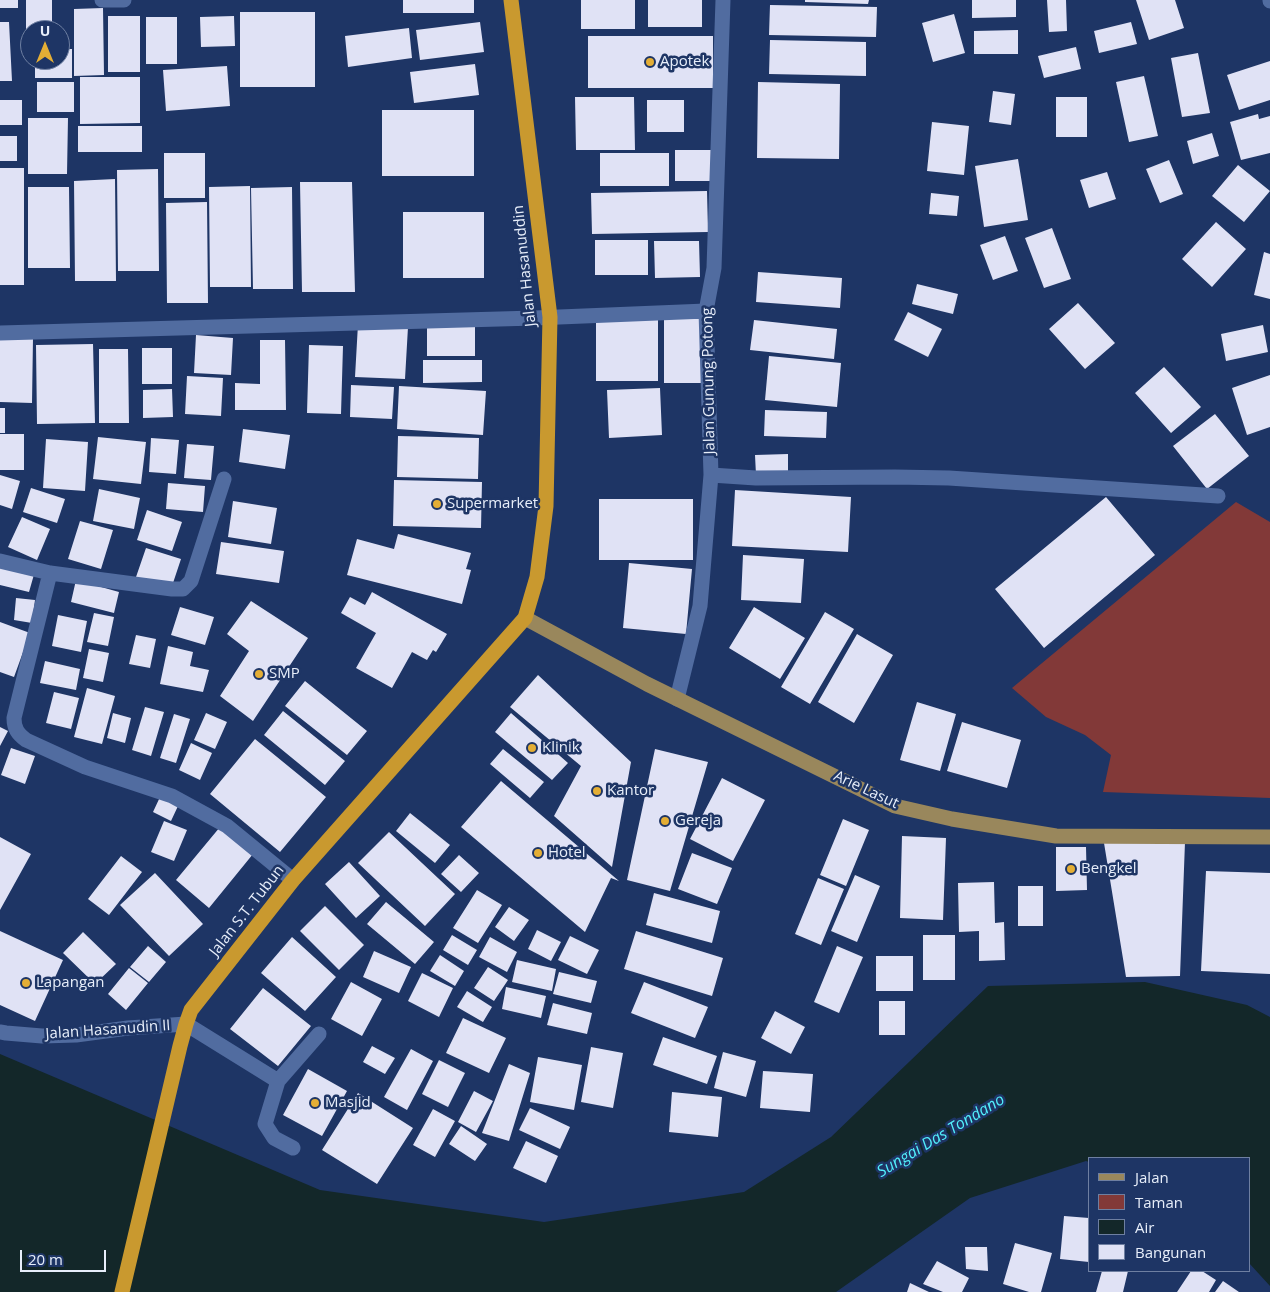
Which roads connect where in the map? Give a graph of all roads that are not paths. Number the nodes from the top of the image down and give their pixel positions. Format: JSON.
{"nodes":[{"id":1,"x":102,"y":0,"type":"edge"},
{"id":2,"x":124,"y":0,"type":"edge"},
{"id":3,"x":511,"y":0,"type":"edge"},
{"id":4,"x":723,"y":0,"type":"edge"},
{"id":5,"x":706,"y":311,"type":"junction"},
{"id":6,"x":550,"y":317,"type":"junction"},
{"id":7,"x":0,"y":333,"type":"edge"},
{"id":8,"x":711,"y":475,"type":"junction"},
{"id":9,"x":224,"y":480,"type":"dead end"},
{"id":10,"x":1218,"y":496,"type":"dead end"},
{"id":11,"x":0,"y":561,"type":"edge"},
{"id":12,"x":50,"y":573,"type":"junction"},
{"id":13,"x":526,"y":618,"type":"junction"},
{"id":14,"x":677,"y":700,"type":"junction"},
{"id":15,"x":1270,"y":837,"type":"edge"},
{"id":16,"x":293,"y":880,"type":"junction"},
{"id":17,"x":186,"y":1024,"type":"junction"},
{"id":18,"x":0,"y":1032,"type":"edge"},
{"id":19,"x":319,"y":1034,"type":"dead end"},
{"id":20,"x":278,"y":1081,"type":"junction"},
{"id":21,"x":293,"y":1148,"type":"dead end"},
{"id":22,"x":122,"y":1292,"type":"edge"}],
"edges":[{"from":1,"to":2,"type":"street"},
{"from":3,"to":6,"type":"highway","name":"Jalan Hasanuddin"},
{"from":4,"to":5,"type":"street","name":"Jalan Gunung Potong"},
{"from":5,"to":6,"type":"street"},
{"from":5,"to":8,"type":"street","name":"Jalan Gunung Potong"},
{"from":6,"to":7,"type":"street"},
{"from":6,"to":13,"type":"highway","name":"Jalan Hasanuddin"},
{"from":8,"to":10,"type":"street"},
{"from":8,"to":14,"type":"street","name":"Jalan Gunung Potong"},
{"from":9,"to":12,"type":"street"},
{"from":11,"to":12,"type":"street"},
{"from":12,"to":16,"type":"street"},
{"from":13,"to":14,"type":"main road","name":"Arie Lasut"},
{"from":13,"to":16,"type":"highway","name":"Jalan S.T. Tubun"},
{"from":14,"to":15,"type":"main road","name":"Arie Lasut"},
{"from":16,"to":17,"type":"highway","name":"Jalan S.T. Tubun"},
{"from":17,"to":18,"type":"street","name":"Jalan Hasanudin II"},
{"from":17,"to":20,"type":"street"},
{"from":17,"to":22,"type":"highway","name":"Jalan S.T. Tubun"},
{"from":19,"to":20,"type":"street"},
{"from":20,"to":21,"type":"street"}]}
